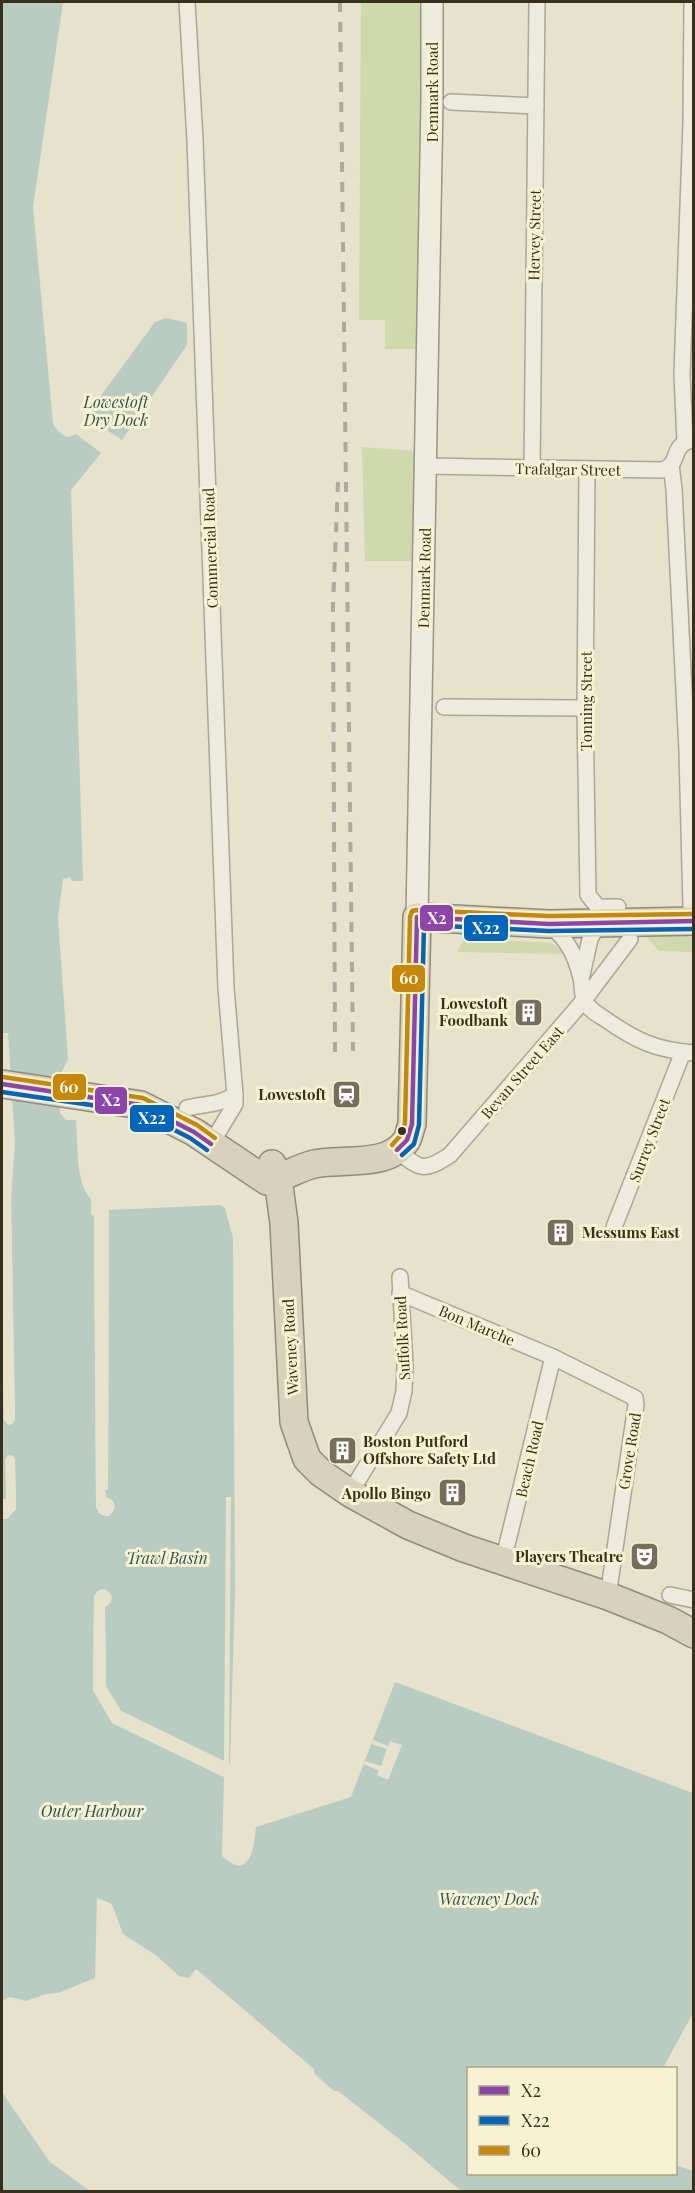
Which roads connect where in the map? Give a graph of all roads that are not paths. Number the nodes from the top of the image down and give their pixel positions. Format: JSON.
{"nodes":[{"id":1,"x":187,"y":2,"type":"edge"},
{"id":2,"x":432,"y":2,"type":"edge"},
{"id":3,"x":537,"y":2,"type":"edge"},
{"id":4,"x":692,"y":2,"type":"edge"},
{"id":5,"x":451,"y":102,"type":"dead end"},
{"id":6,"x":536,"y":106,"type":"junction"},
{"id":7,"x":692,"y":123,"type":"edge"},
{"id":8,"x":689,"y":441,"type":"edge"},
{"id":9,"x":671,"y":465,"type":"junction"},
{"id":10,"x":426,"y":466,"type":"junction"},
{"id":11,"x":532,"y":468,"type":"junction"},
{"id":12,"x":587,"y":470,"type":"junction"},
{"id":13,"x":444,"y":707,"type":"dead end"},
{"id":14,"x":585,"y":708,"type":"junction"},
{"id":15,"x":693,"y":911,"type":"edge"},
{"id":16,"x":609,"y":914,"type":"junction"},
{"id":17,"x":417,"y":917,"type":"junction"},
{"id":18,"x":549,"y":924,"type":"junction"},
{"id":19,"x":630,"y":939,"type":"dead end"},
{"id":20,"x":581,"y":978,"type":"junction"},
{"id":21,"x":584,"y":1000,"type":"junction"},
{"id":22,"x":688,"y":1053,"type":"edge"},
{"id":23,"x":2,"y":1084,"type":"edge"},
{"id":24,"x":235,"y":1095,"type":"junction"},
{"id":25,"x":141,"y":1105,"type":"junction"},
{"id":26,"x":187,"y":1108,"type":"junction"},
{"id":27,"x":216,"y":1136,"type":"junction"},
{"id":28,"x":398,"y":1150,"type":"junction"},
{"id":29,"x":278,"y":1179,"type":"junction"},
{"id":30,"x":614,"y":1227,"type":"dead end"},
{"id":31,"x":400,"y":1277,"type":"dead end"},
{"id":32,"x":400,"y":1293,"type":"junction"},
{"id":33,"x":553,"y":1357,"type":"junction"},
{"id":34,"x":350,"y":1493,"type":"junction"},
{"id":35,"x":503,"y":1561,"type":"junction"},
{"id":36,"x":670,"y":1594,"type":"dead end"},
{"id":37,"x":608,"y":1596,"type":"junction"},
{"id":38,"x":693,"y":1600,"type":"edge"},
{"id":39,"x":693,"y":1634,"type":"edge"}],
"edges":[{"from":1,"to":24,"type":"street","name":"Commercial Road"},
{"from":2,"to":10,"type":"street","name":"Denmark Road"},
{"from":3,"to":6,"type":"street","name":"Hervey Street"},
{"from":4,"to":7,"type":"street"},
{"from":5,"to":6,"type":"street"},
{"from":6,"to":11,"type":"street","name":"Hervey Street"},
{"from":7,"to":8,"type":"street"},
{"from":8,"to":9,"type":"street"},
{"from":9,"to":12,"type":"street","name":"Trafalgar Street"},
{"from":9,"to":15,"type":"street"},
{"from":10,"to":11,"type":"street","name":"Trafalgar Street"},
{"from":10,"to":17,"type":"street","name":"Denmark Road"},
{"from":11,"to":12,"type":"street","name":"Trafalgar Street"},
{"from":12,"to":14,"type":"street","name":"Tonning Street"},
{"from":13,"to":14,"type":"street"},
{"from":14,"to":16,"type":"street","name":"Tonning Street"},
{"from":15,"to":16,"type":"highway"},
{"from":16,"to":18,"type":"highway"},
{"from":16,"to":20,"type":"street"},
{"from":17,"to":18,"type":"highway"},
{"from":17,"to":28,"type":"highway","name":"Denmark Road"},
{"from":18,"to":20,"type":"street"},
{"from":19,"to":21,"type":"street","name":"Bevan Street East"},
{"from":20,"to":21,"type":"street"},
{"from":21,"to":22,"type":"street"},
{"from":21,"to":28,"type":"street","name":"Bevan Street East"},
{"from":22,"to":30,"type":"street","name":"Surrey Street"},
{"from":23,"to":25,"type":"highway"},
{"from":24,"to":26,"type":"street"},
{"from":24,"to":27,"type":"street","name":"Commercial Road"},
{"from":25,"to":26,"type":"highway"},
{"from":25,"to":27,"type":"highway"},
{"from":26,"to":27,"type":"highway"},
{"from":27,"to":29,"type":"highway"},
{"from":28,"to":29,"type":"highway"},
{"from":29,"to":34,"type":"highway","name":"Waveney Road"},
{"from":31,"to":32,"type":"street","name":"Suffolk Road"},
{"from":32,"to":33,"type":"street","name":"Bon Marche"},
{"from":32,"to":34,"type":"street","name":"Suffolk Road"},
{"from":33,"to":35,"type":"street","name":"Beach Road"},
{"from":33,"to":37,"type":"street","name":"Grove Road"},
{"from":34,"to":35,"type":"highway","name":"Waveney Road"},
{"from":35,"to":37,"type":"highway","name":"Waveney Road"},
{"from":36,"to":38,"type":"street"},
{"from":37,"to":39,"type":"highway","name":"Waveney Road"}]}
